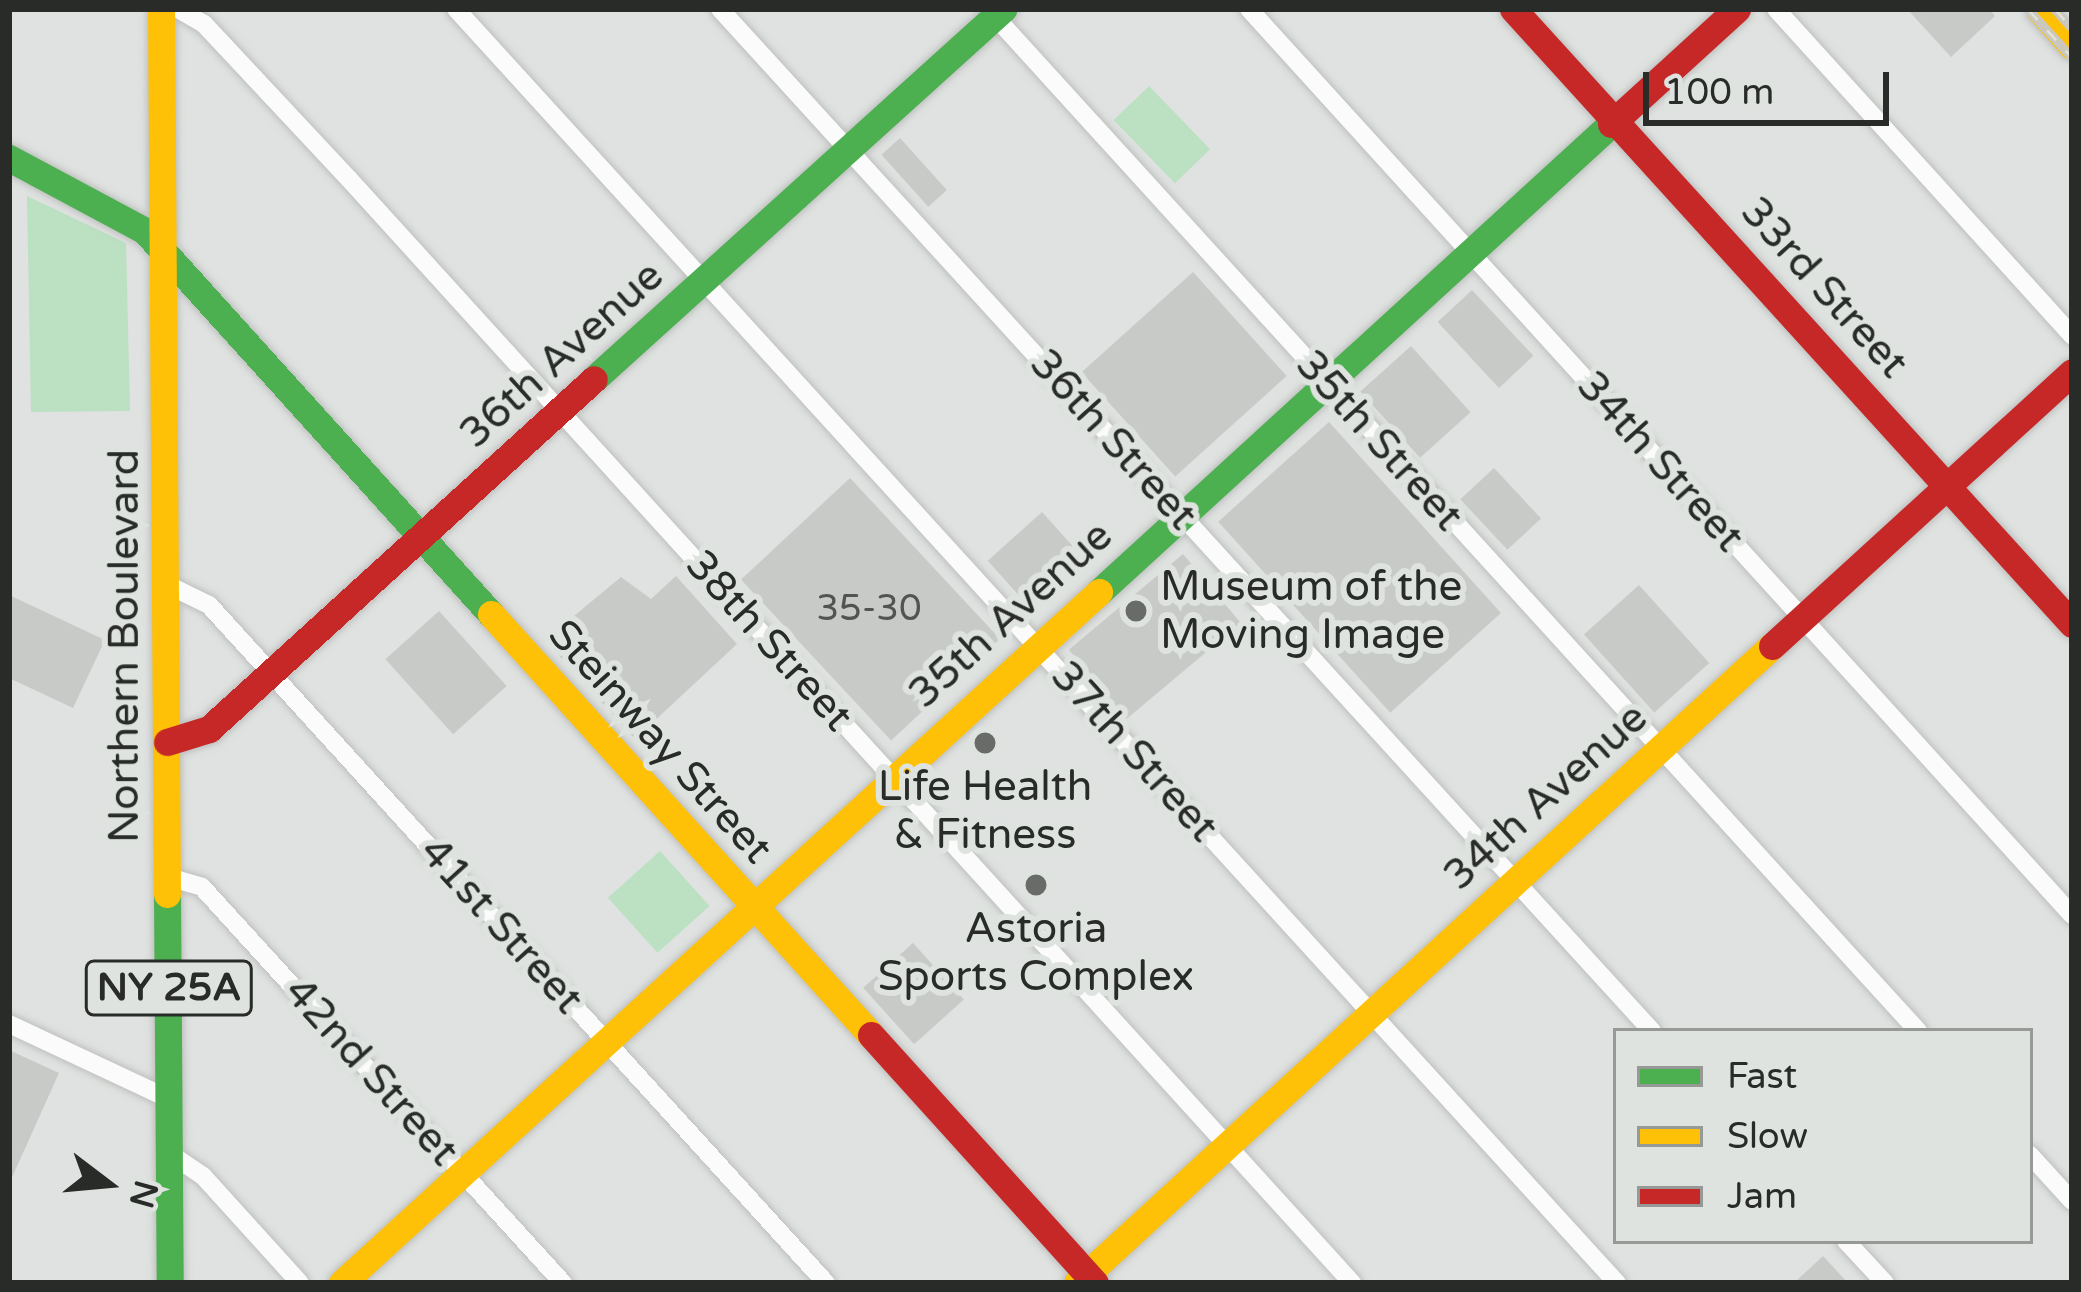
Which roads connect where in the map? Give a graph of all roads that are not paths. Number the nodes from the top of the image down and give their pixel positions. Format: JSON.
{"nodes":[{"id":1,"x":161,"y":9,"type":"edge"},
{"id":2,"x":178,"y":9,"type":"edge"},
{"id":3,"x":456,"y":9,"type":"edge"},
{"id":4,"x":720,"y":9,"type":"edge"},
{"id":5,"x":1249,"y":9,"type":"edge"},
{"id":6,"x":1513,"y":9,"type":"edge"},
{"id":7,"x":1737,"y":9,"type":"edge"},
{"id":8,"x":1776,"y":9,"type":"edge"},
{"id":9,"x":2039,"y":9,"type":"edge"},
{"id":10,"x":995,"y":11,"type":"edge"},
{"id":11,"x":2072,"y":46,"type":"edge"},
{"id":12,"x":1614,"y":121,"type":"junction"},
{"id":13,"x":849,"y":149,"type":"junction"},
{"id":14,"x":9,"y":158,"type":"edge"},
{"id":15,"x":1470,"y":253,"type":"junction"},
{"id":16,"x":165,"y":256,"type":"junction"},
{"id":17,"x":706,"y":280,"type":"junction"},
{"id":18,"x":2072,"y":336,"type":"edge"},
{"id":19,"x":2072,"y":372,"type":"edge"},
{"id":20,"x":1328,"y":383,"type":"junction"},
{"id":21,"x":561,"y":413,"type":"junction"},
{"id":22,"x":1947,"y":487,"type":"junction"},
{"id":23,"x":1182,"y":516,"type":"junction"},
{"id":24,"x":420,"y":542,"type":"junction"},
{"id":25,"x":166,"y":584,"type":"junction"},
{"id":26,"x":1803,"y":619,"type":"junction"},
{"id":27,"x":2072,"y":624,"type":"edge"},
{"id":28,"x":1039,"y":647,"type":"junction"},
{"id":29,"x":270,"y":673,"type":"junction"},
{"id":30,"x":167,"y":742,"type":"junction"},
{"id":31,"x":1660,"y":749,"type":"junction"},
{"id":32,"x":894,"y":780,"type":"junction"},
{"id":33,"x":168,"y":878,"type":"junction"},
{"id":34,"x":1515,"y":882,"type":"junction"},
{"id":35,"x":754,"y":908,"type":"junction"},
{"id":36,"x":2072,"y":915,"type":"edge"},
{"id":37,"x":1371,"y":1013,"type":"junction"},
{"id":38,"x":9,"y":1024,"type":"edge"},
{"id":39,"x":1649,"y":1028,"type":"edge"},
{"id":40,"x":1915,"y":1028,"type":"edge"},
{"id":41,"x":607,"y":1042,"type":"junction"},
{"id":42,"x":169,"y":1100,"type":"junction"},
{"id":43,"x":1227,"y":1146,"type":"junction"},
{"id":44,"x":169,"y":1153,"type":"junction"},
{"id":45,"x":2033,"y":1158,"type":"edge"},
{"id":46,"x":464,"y":1174,"type":"junction"},
{"id":47,"x":2072,"y":1201,"type":"edge"},
{"id":48,"x":1849,"y":1244,"type":"edge"},
{"id":49,"x":1086,"y":1280,"type":"edge"},
{"id":50,"x":170,"y":1283,"type":"edge"},
{"id":51,"x":300,"y":1283,"type":"edge"},
{"id":52,"x":342,"y":1283,"type":"edge"},
{"id":53,"x":563,"y":1283,"type":"edge"},
{"id":54,"x":826,"y":1283,"type":"edge"},
{"id":55,"x":1352,"y":1283,"type":"edge"},
{"id":56,"x":1616,"y":1283,"type":"edge"},
{"id":57,"x":1885,"y":1283,"type":"edge"}],
"edges":[{"from":1,"to":16,"type":"street","name":"Northern Boulevard","number":"NY 25A"},
{"from":2,"to":21,"type":"street","name":"38th Street"},
{"from":3,"to":17,"type":"street","name":"37th Street"},
{"from":4,"to":13,"type":"street","name":"36th Street"},
{"from":5,"to":15,"type":"street","name":"34th Street"},
{"from":6,"to":12,"type":"street","name":"33rd Street"},
{"from":7,"to":12,"type":"street","name":"35th Avenue"},
{"from":8,"to":18,"type":"street"},
{"from":9,"to":11,"type":"street"},
{"from":10,"to":13,"type":"street","name":"36th Avenue"},
{"from":10,"to":20,"type":"street","name":"35th Street"},
{"from":12,"to":15,"type":"street","name":"35th Avenue"},
{"from":12,"to":22,"type":"street","name":"33rd Street"},
{"from":13,"to":17,"type":"street","name":"36th Avenue"},
{"from":13,"to":23,"type":"street","name":"36th Street"},
{"from":14,"to":16,"type":"street","name":"Steinway Street"},
{"from":15,"to":20,"type":"street","name":"35th Avenue"},
{"from":15,"to":26,"type":"street","name":"34th Street"},
{"from":16,"to":24,"type":"street","name":"Steinway Street"},
{"from":16,"to":25,"type":"street","name":"Northern Boulevard","number":"NY 25A"},
{"from":17,"to":21,"type":"street","name":"36th Avenue"},
{"from":17,"to":28,"type":"street","name":"37th Street"},
{"from":19,"to":22,"type":"street","name":"34th Avenue"},
{"from":20,"to":23,"type":"street","name":"35th Avenue"},
{"from":20,"to":31,"type":"street","name":"35th Street"},
{"from":21,"to":24,"type":"street","name":"36th Avenue"},
{"from":21,"to":32,"type":"street","name":"38th Street"},
{"from":22,"to":26,"type":"street","name":"34th Avenue"},
{"from":22,"to":27,"type":"street","name":"33rd Street"},
{"from":23,"to":28,"type":"street","name":"35th Avenue"},
{"from":23,"to":34,"type":"street","name":"36th Street"},
{"from":24,"to":29,"type":"street","name":"36th Avenue"},
{"from":24,"to":35,"type":"street","name":"Steinway Street"},
{"from":25,"to":29,"type":"street","name":"41st Street"},
{"from":25,"to":30,"type":"street","name":"Northern Boulevard","number":"NY 25A"},
{"from":26,"to":31,"type":"street","name":"34th Avenue"},
{"from":26,"to":36,"type":"street","name":"34th Street"},
{"from":28,"to":32,"type":"street","name":"35th Avenue"},
{"from":28,"to":37,"type":"street","name":"37th Street"},
{"from":29,"to":30,"type":"street","name":"36th Avenue"},
{"from":29,"to":41,"type":"street","name":"41st Street"},
{"from":30,"to":33,"type":"street","name":"Northern Boulevard","number":"NY 25A"},
{"from":31,"to":34,"type":"street","name":"34th Avenue"},
{"from":31,"to":40,"type":"street","name":"35th Street"},
{"from":32,"to":35,"type":"street","name":"35th Avenue"},
{"from":32,"to":43,"type":"street","name":"38th Street"},
{"from":33,"to":42,"type":"street","name":"Northern Boulevard","number":"NY 25A"},
{"from":33,"to":46,"type":"street","name":"42nd Street"},
{"from":34,"to":37,"type":"street","name":"34th Avenue"},
{"from":34,"to":39,"type":"street","name":"36th Street"},
{"from":35,"to":41,"type":"street","name":"35th Avenue"},
{"from":35,"to":49,"type":"street","name":"Steinway Street"},
{"from":37,"to":43,"type":"street","name":"34th Avenue"},
{"from":37,"to":56,"type":"street","name":"37th Street"},
{"from":38,"to":42,"type":"street"},
{"from":41,"to":46,"type":"street","name":"35th Avenue"},
{"from":41,"to":54,"type":"street","name":"41st Street"},
{"from":42,"to":44,"type":"street","name":"Northern Boulevard","number":"NY 25A"},
{"from":43,"to":49,"type":"street","name":"34th Avenue"},
{"from":43,"to":55,"type":"street","name":"38th Street"},
{"from":44,"to":50,"type":"street","name":"Northern Boulevard","number":"NY 25A"},
{"from":44,"to":51,"type":"street"},
{"from":45,"to":47,"type":"street"},
{"from":46,"to":52,"type":"street","name":"35th Avenue"},
{"from":46,"to":53,"type":"street","name":"42nd Street"},
{"from":48,"to":57,"type":"street"}]}
